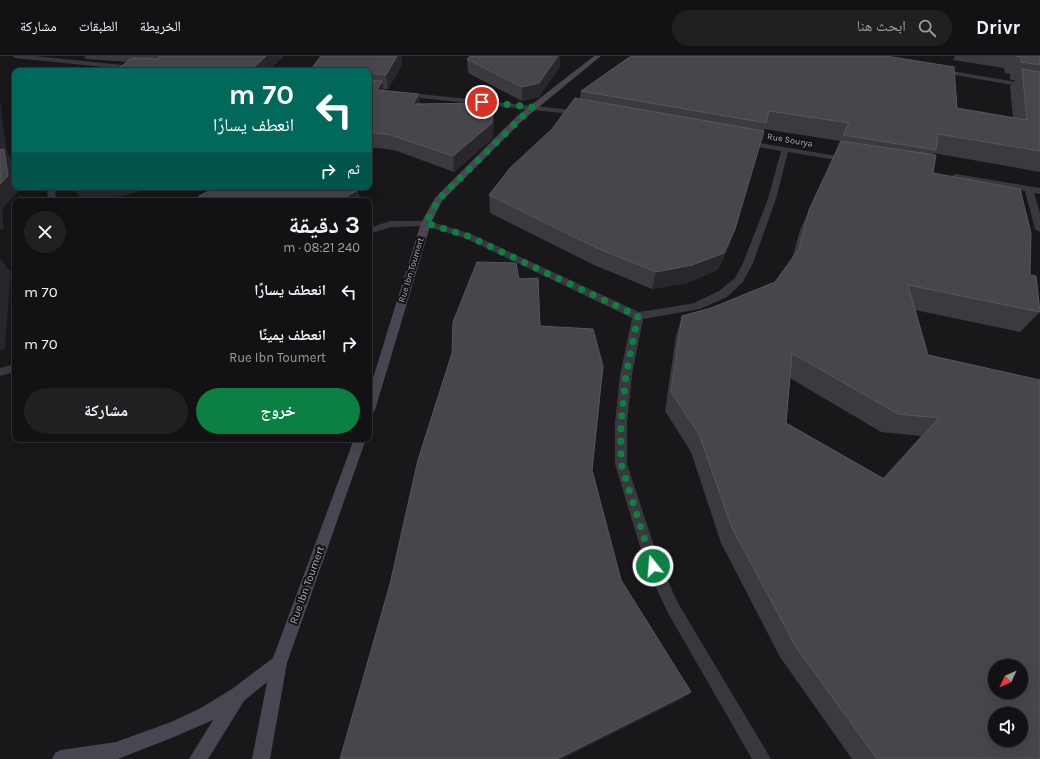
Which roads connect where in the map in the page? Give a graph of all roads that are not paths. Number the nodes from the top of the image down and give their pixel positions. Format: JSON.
{"nodes":[{"id":1,"x":15,"y":56,"type":"edge"},
{"id":2,"x":598,"y":56,"type":"edge"},
{"id":3,"x":122,"y":68,"type":"edge"},
{"id":4,"x":934,"y":70,"type":"edge"},
{"id":5,"x":1040,"y":88,"type":"edge"},
{"id":6,"x":392,"y":93,"type":"edge"},
{"id":7,"x":532,"y":107,"type":"junction"},
{"id":8,"x":587,"y":114,"type":"edge"},
{"id":9,"x":739,"y":141,"type":"edge"},
{"id":10,"x":785,"y":149,"type":"junction"},
{"id":11,"x":856,"y":161,"type":"edge"},
{"id":12,"x":950,"y":176,"type":"edge"},
{"id":13,"x":1029,"y":189,"type":"junction"},
{"id":14,"x":1040,"y":191,"type":"edge"},
{"id":15,"x":426,"y":223,"type":"junction"},
{"id":16,"x":1040,"y":229,"type":"edge"},
{"id":17,"x":372,"y":230,"type":"edge"},
{"id":18,"x":638,"y":316,"type":"junction"},
{"id":19,"x":12,"y":369,"type":"edge"},
{"id":20,"x":0,"y":372,"type":"edge"},
{"id":21,"x":372,"y":400,"type":"edge"},
{"id":22,"x":359,"y":442,"type":"edge"},
{"id":23,"x":279,"y":663,"type":"junction"},
{"id":24,"x":238,"y":695,"type":"junction"},
{"id":25,"x":61,"y":759,"type":"edge"},
{"id":26,"x":198,"y":759,"type":"edge"},
{"id":27,"x":261,"y":759,"type":"edge"},
{"id":28,"x":762,"y":759,"type":"edge"}],
"edges":[{"from":1,"to":3,"type":"street"},
{"from":2,"to":7,"type":"street","name":"Rue Ibn Toumert"},
{"from":4,"to":5,"type":"street"},
{"from":6,"to":7,"type":"street"},
{"from":7,"to":8,"type":"street"},
{"from":7,"to":15,"type":"street","name":"Rue Ibn Toumert"},
{"from":9,"to":10,"type":"street","name":"Rue Sourya"},
{"from":10,"to":11,"type":"street","name":"Rue Sourya"},
{"from":10,"to":18,"type":"street"},
{"from":12,"to":13,"type":"street"},
{"from":13,"to":14,"type":"street"},
{"from":13,"to":16,"type":"street"},
{"from":15,"to":17,"type":"street"},
{"from":15,"to":18,"type":"street"},
{"from":15,"to":21,"type":"street","name":"Rue Ibn Toumert"},
{"from":18,"to":28,"type":"street"},
{"from":19,"to":20,"type":"street"},
{"from":22,"to":23,"type":"street","name":"Rue Ibn Toumert"},
{"from":23,"to":24,"type":"street"},
{"from":23,"to":27,"type":"street","name":"Rue Ibn Toumert"},
{"from":24,"to":25,"type":"street"},
{"from":24,"to":26,"type":"street"}]}
